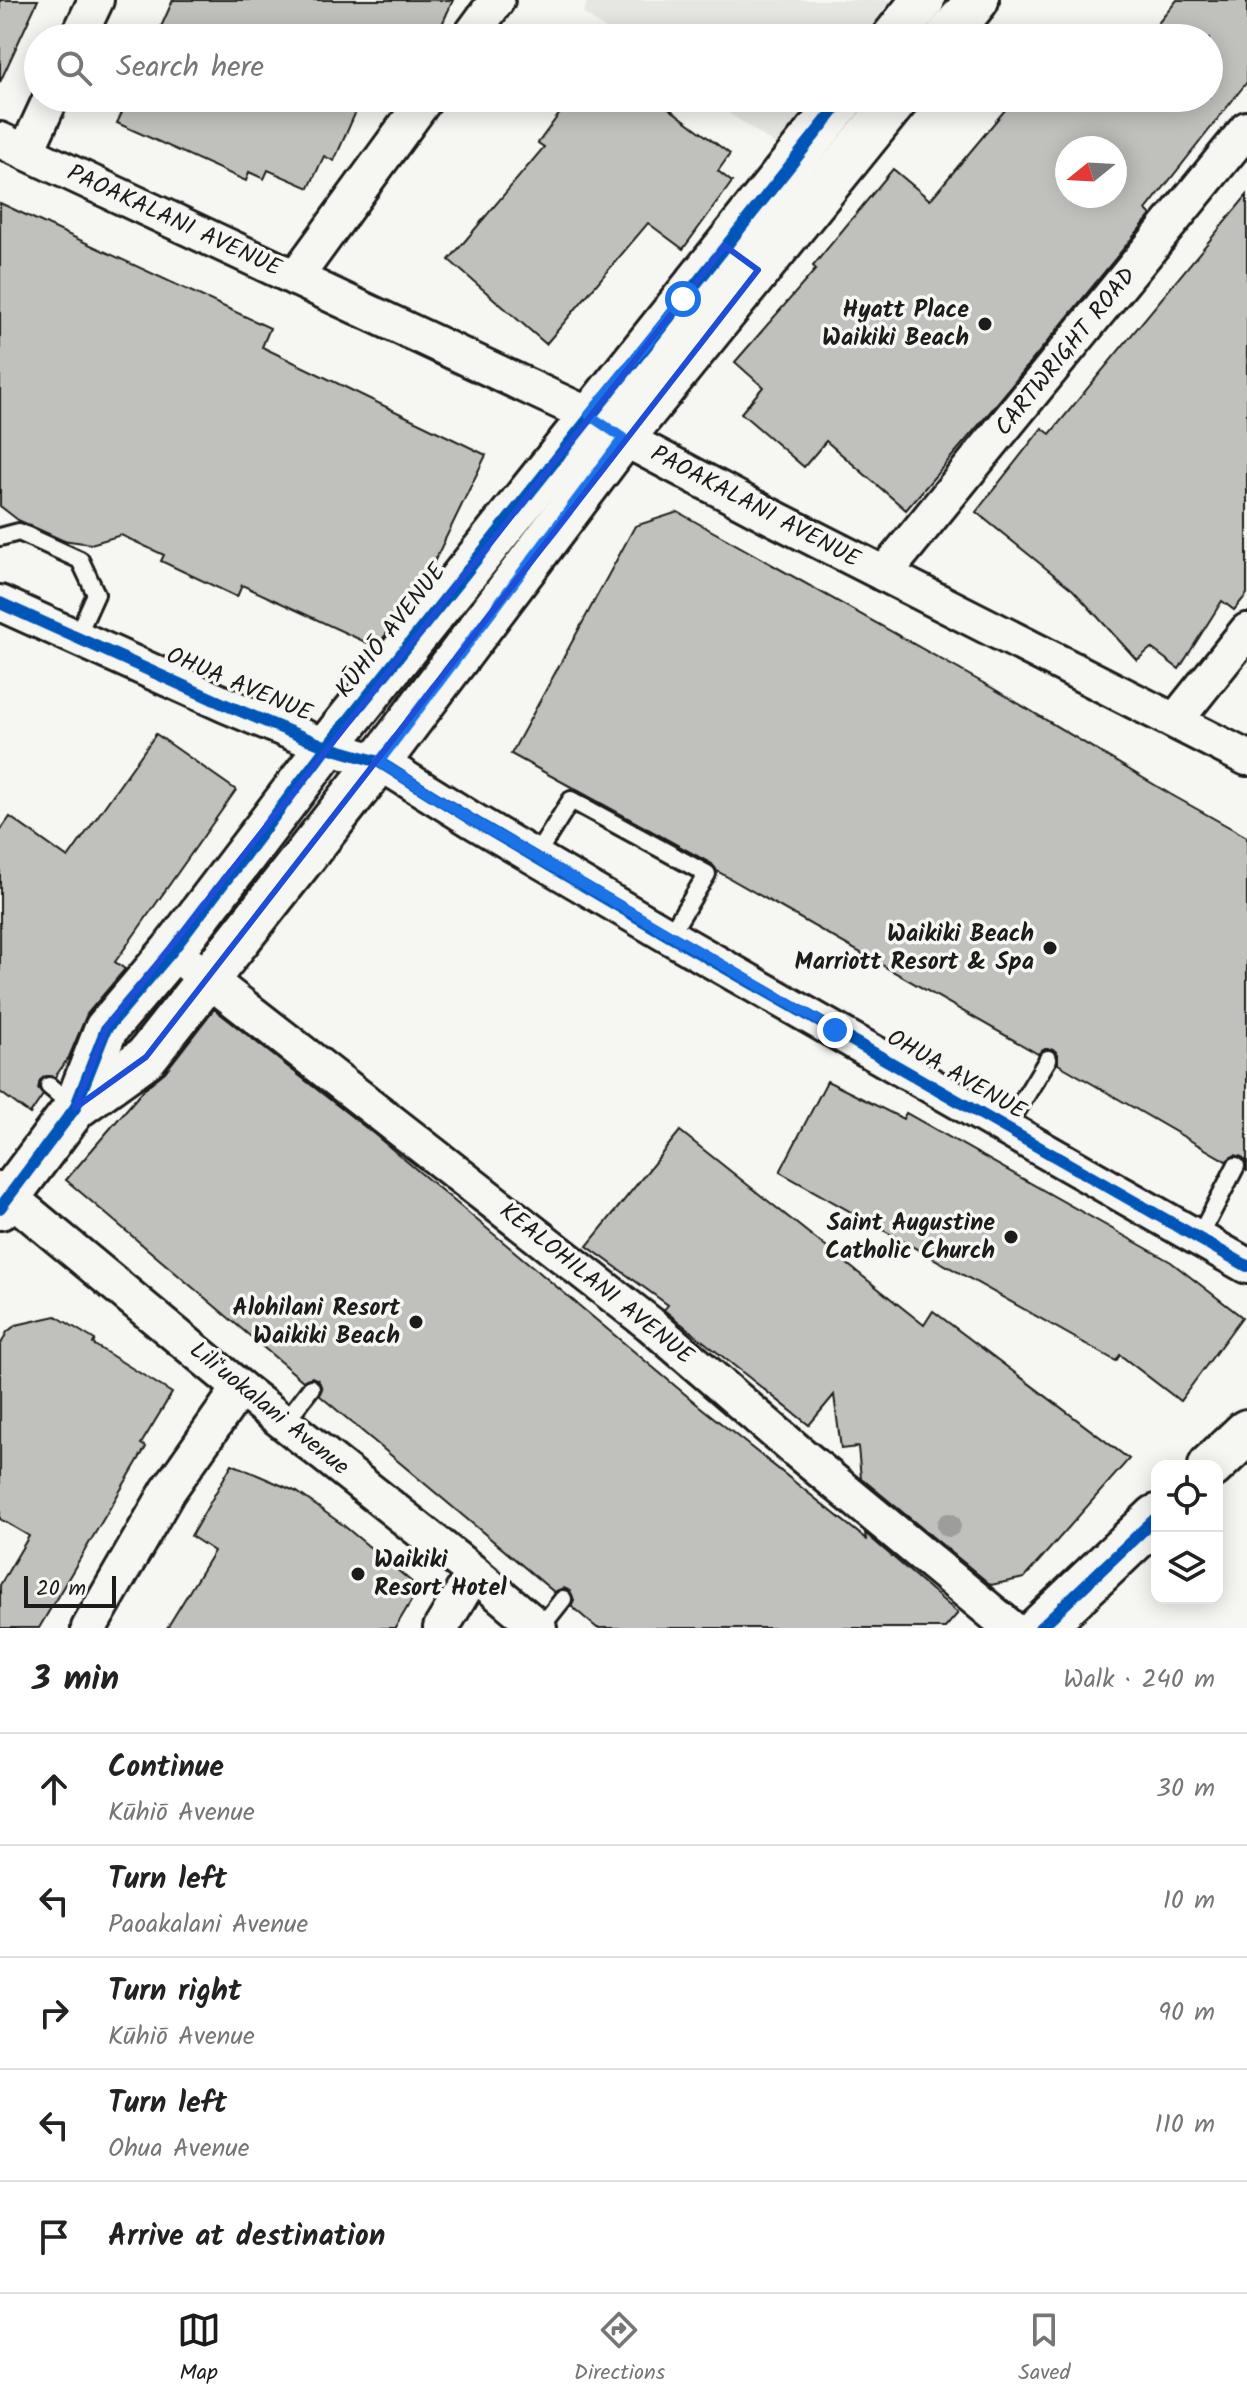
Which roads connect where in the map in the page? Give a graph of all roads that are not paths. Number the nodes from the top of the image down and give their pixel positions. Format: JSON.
{"nodes":[{"id":1,"x":96,"y":0,"type":"edge"},
{"id":2,"x":497,"y":0,"type":"edge"},
{"id":3,"x":923,"y":0,"type":"edge"},
{"id":4,"x":977,"y":0,"type":"edge"},
{"id":5,"x":85,"y":24,"type":"edge"},
{"id":6,"x":479,"y":24,"type":"edge"},
{"id":7,"x":904,"y":24,"type":"edge"},
{"id":8,"x":957,"y":24,"type":"edge"},
{"id":9,"x":40,"y":112,"type":"edge"},
{"id":10,"x":416,"y":112,"type":"edge"},
{"id":11,"x":835,"y":112,"type":"edge"},
{"id":12,"x":884,"y":112,"type":"edge"},
{"id":13,"x":1247,"y":129,"type":"edge"},
{"id":14,"x":13,"y":146,"type":"edge"},
{"id":15,"x":742,"y":258,"type":"junction"},
{"id":16,"x":295,"y":278,"type":"junction"},
{"id":17,"x":606,"y":426,"type":"junction"},
{"id":18,"x":0,"y":537,"type":"edge"},
{"id":19,"x":884,"y":574,"type":"junction"},
{"id":20,"x":0,"y":603,"type":"edge"},
{"id":21,"x":1247,"y":631,"type":"edge"},
{"id":22,"x":76,"y":638,"type":"junction"},
{"id":23,"x":1175,"y":721,"type":"junction"},
{"id":24,"x":327,"y":747,"type":"junction"},
{"id":25,"x":1247,"y":758,"type":"edge"},
{"id":26,"x":379,"y":762,"type":"junction"},
{"id":27,"x":535,"y":857,"type":"junction"},
{"id":28,"x":669,"y":936,"type":"junction"},
{"id":29,"x":172,"y":951,"type":"junction"},
{"id":30,"x":208,"y":978,"type":"junction"},
{"id":31,"x":1048,"y":1059,"type":"dead end"},
{"id":32,"x":62,"y":1097,"type":"junction"},
{"id":33,"x":1005,"y":1130,"type":"junction"},
{"id":34,"x":1236,"y":1166,"type":"dead end"},
{"id":35,"x":3,"y":1198,"type":"edge"},
{"id":36,"x":1198,"y":1239,"type":"junction"},
{"id":37,"x":1247,"y":1266,"type":"edge"},
{"id":38,"x":240,"y":1388,"type":"junction"},
{"id":39,"x":311,"y":1388,"type":"dead end"},
{"id":40,"x":285,"y":1422,"type":"junction"},
{"id":41,"x":1247,"y":1432,"type":"edge"},
{"id":42,"x":1217,"y":1460,"type":"edge"},
{"id":43,"x":1151,"y":1523,"type":"edge"},
{"id":44,"x":474,"y":1573,"type":"junction"},
{"id":45,"x":563,"y":1599,"type":"dead end"},
{"id":46,"x":89,"y":1628,"type":"edge"},
{"id":47,"x":441,"y":1628,"type":"edge"},
{"id":48,"x":539,"y":1628,"type":"edge"},
{"id":49,"x":1011,"y":1628,"type":"edge"},
{"id":50,"x":1040,"y":1628,"type":"edge"}],
"edges":[{"from":1,"to":5,"type":"street"},
{"from":2,"to":6,"type":"street"},
{"from":3,"to":7,"type":"street"},
{"from":4,"to":8,"type":"street"},
{"from":9,"to":14,"type":"street"},
{"from":10,"to":16,"type":"street"},
{"from":11,"to":15,"type":"street","name":"KŪHIŌ AVENUE"},
{"from":12,"to":15,"type":"street","name":"KŪHIŌ AVENUE"},
{"from":13,"to":19,"type":"street","name":"CARTWRIGHT ROAD"},
{"from":14,"to":16,"type":"street","name":"PAOAKALANI AVENUE"},
{"from":15,"to":17,"type":"street","name":"KŪHIŌ AVENUE"},
{"from":16,"to":17,"type":"street","name":"PAOAKALANI AVENUE"},
{"from":17,"to":19,"type":"street","name":"PAOAKALANI AVENUE"},
{"from":17,"to":24,"type":"street","name":"KŪHIŌ AVENUE"},
{"from":17,"to":26,"type":"street","name":"KŪHIŌ AVENUE"},
{"from":18,"to":22,"type":"lane"},
{"from":19,"to":23,"type":"street","name":"PAOAKALANI AVENUE"},
{"from":20,"to":22,"type":"street","name":"OHUA AVENUE"},
{"from":21,"to":23,"type":"street"},
{"from":22,"to":24,"type":"street","name":"OHUA AVENUE"},
{"from":23,"to":25,"type":"street","name":"PAOAKALANI AVENUE"},
{"from":24,"to":26,"type":"street","name":"OHUA AVENUE"},
{"from":24,"to":29,"type":"street","name":"KŪHIŌ AVENUE"},
{"from":26,"to":27,"type":"street","name":"OHUA AVENUE"},
{"from":26,"to":30,"type":"street","name":"KŪHIŌ AVENUE"},
{"from":27,"to":28,"type":"street","name":"OHUA AVENUE"},
{"from":27,"to":28,"type":"lane"},
{"from":28,"to":33,"type":"street","name":"OHUA AVENUE"},
{"from":29,"to":30,"type":"street","name":"KEALOHILANI AVENUE"},
{"from":29,"to":32,"type":"street","name":"KŪHIŌ AVENUE"},
{"from":30,"to":32,"type":"street","name":"KŪHIŌ AVENUE"},
{"from":30,"to":49,"type":"street","name":"KEALOHILANI AVENUE"},
{"from":31,"to":33,"type":"lane"},
{"from":32,"to":35,"type":"street","name":"KŪHIŌ AVENUE"},
{"from":33,"to":36,"type":"street","name":"OHUA AVENUE"},
{"from":34,"to":36,"type":"lane"},
{"from":35,"to":38,"type":"street","name":"Liliʻuokalani Avenue"},
{"from":36,"to":37,"type":"street","name":"OHUA AVENUE"},
{"from":38,"to":40,"type":"street","name":"Liliʻuokalani Avenue"},
{"from":38,"to":46,"type":"street"},
{"from":39,"to":40,"type":"lane"},
{"from":40,"to":44,"type":"street","name":"Liliʻuokalani Avenue"},
{"from":41,"to":42,"type":"main road"},
{"from":43,"to":50,"type":"main road"},
{"from":44,"to":47,"type":"street"},
{"from":44,"to":48,"type":"street","name":"Liliʻuokalani Avenue"},
{"from":45,"to":48,"type":"lane"}]}
